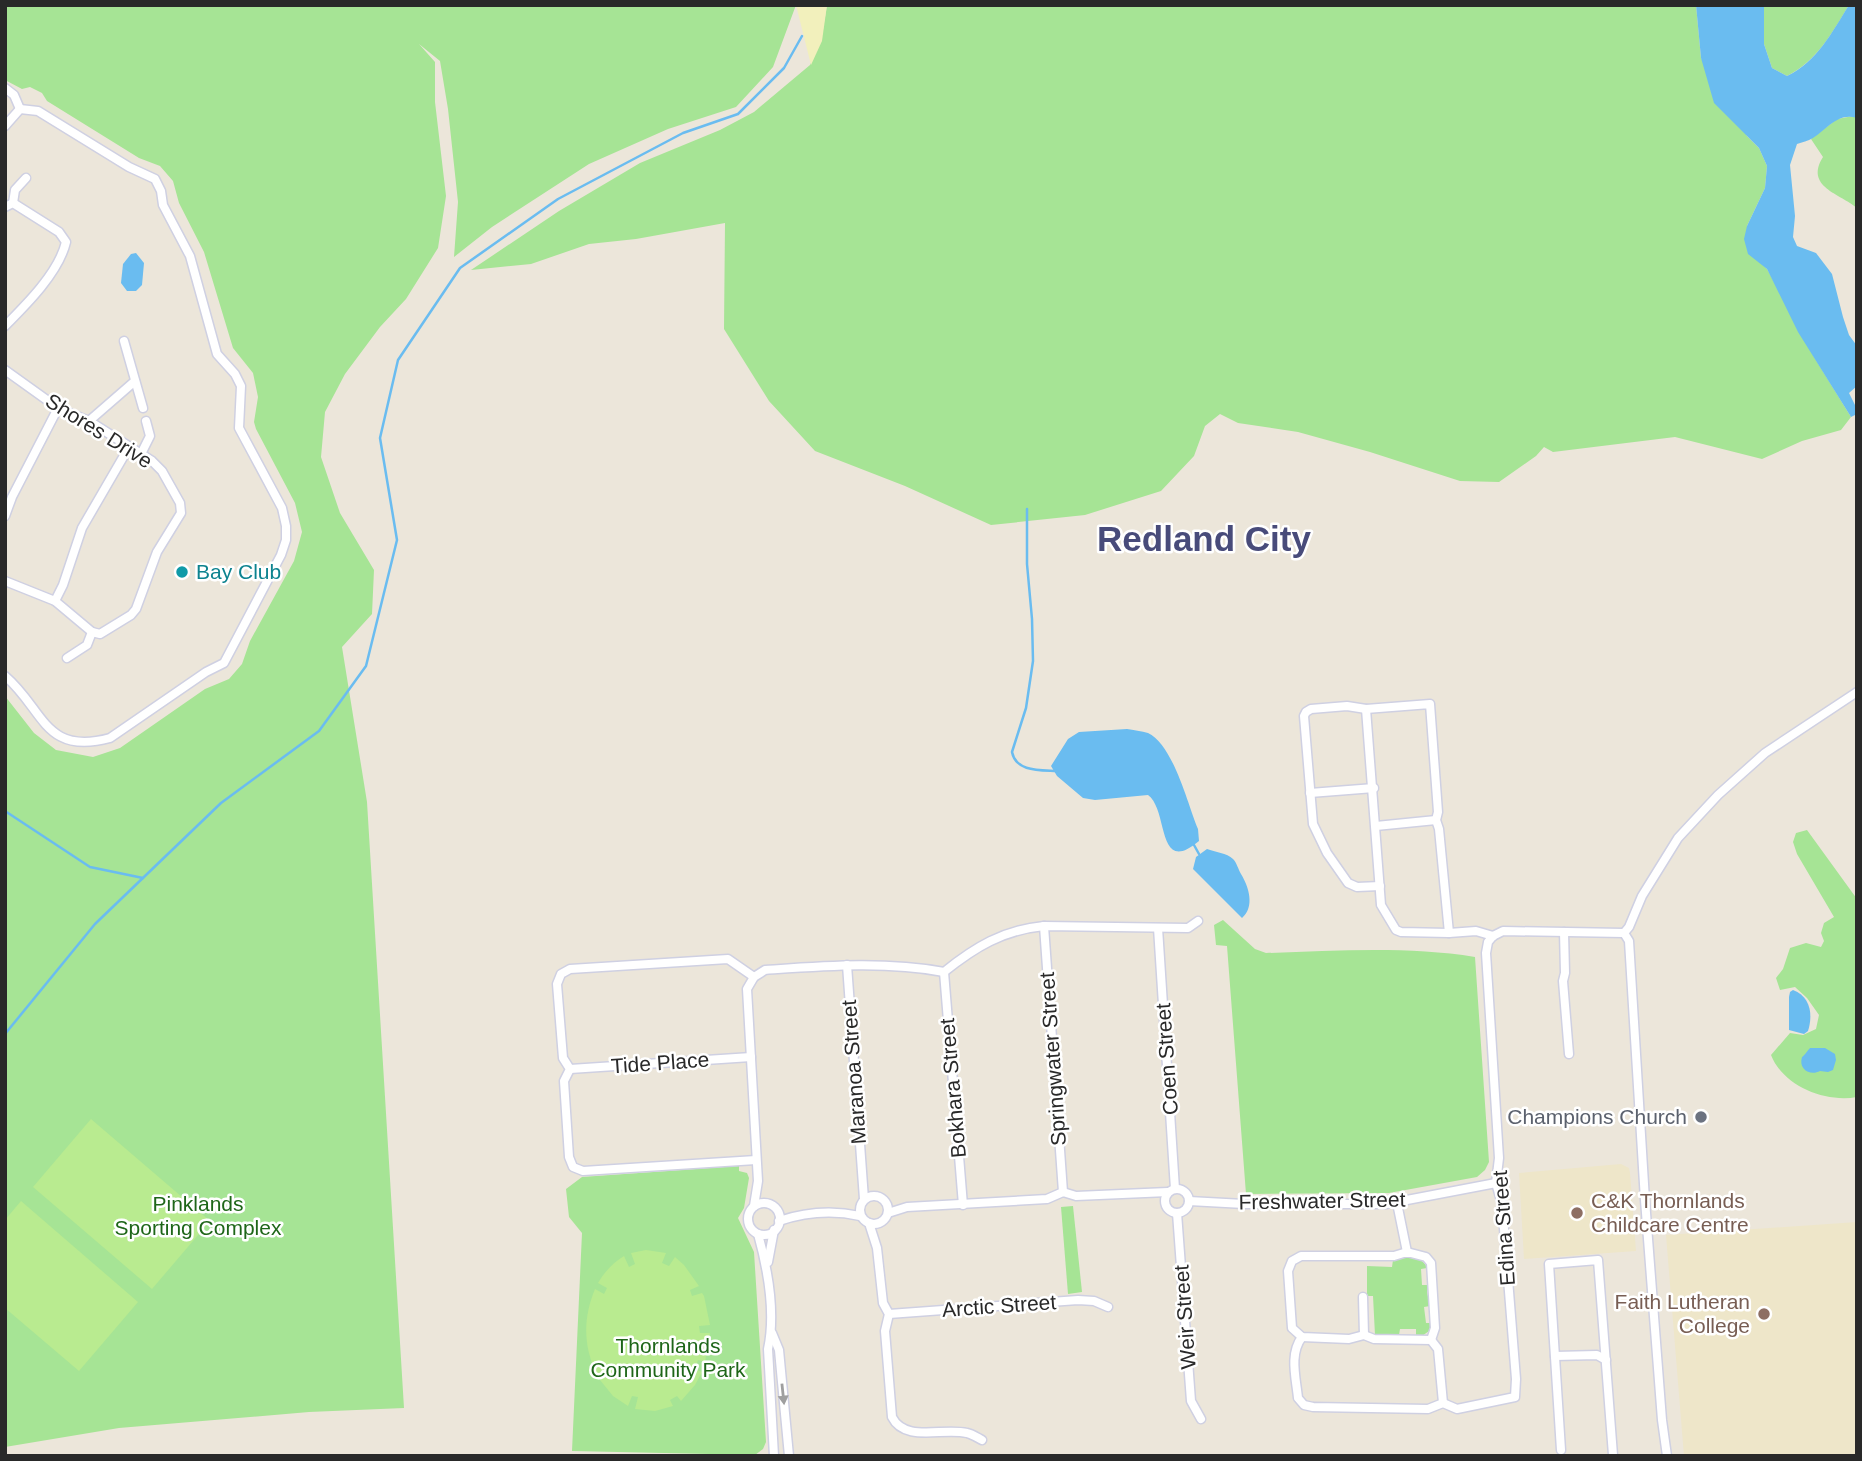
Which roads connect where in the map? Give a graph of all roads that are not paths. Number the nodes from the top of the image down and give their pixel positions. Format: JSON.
{"nodes":[{"id":1,"x":5,"y":88,"type":"edge"},
{"id":2,"x":20,"y":109,"type":"junction"},
{"id":3,"x":5,"y":126,"type":"edge"},
{"id":4,"x":26,"y":178,"type":"dead end"},
{"id":5,"x":9,"y":205,"type":"edge"},
{"id":6,"x":5,"y":326,"type":"edge"},
{"id":7,"x":124,"y":341,"type":"dead end"},
{"id":8,"x":5,"y":370,"type":"edge"},
{"id":9,"x":135,"y":381,"type":"junction"},
{"id":10,"x":58,"y":408,"type":"junction"},
{"id":11,"x":143,"y":408,"type":"dead end"},
{"id":12,"x":89,"y":421,"type":"junction"},
{"id":13,"x":146,"y":421,"type":"dead end"},
{"id":14,"x":129,"y":447,"type":"junction"},
{"id":15,"x":141,"y":454,"type":"junction"},
{"id":16,"x":5,"y":516,"type":"edge"},
{"id":17,"x":5,"y":581,"type":"edge"},
{"id":18,"x":55,"y":601,"type":"junction"},
{"id":19,"x":92,"y":632,"type":"junction"},
{"id":20,"x":67,"y":659,"type":"dead end"},
{"id":21,"x":5,"y":677,"type":"edge"},
{"id":22,"x":1857,"y":692,"type":"edge"},
{"id":23,"x":1366,"y":709,"type":"junction"},
{"id":24,"x":1374,"y":788,"type":"junction"},
{"id":25,"x":1310,"y":793,"type":"junction"},
{"id":26,"x":1436,"y":821,"type":"junction"},
{"id":27,"x":1376,"y":826,"type":"junction"},
{"id":28,"x":1380,"y":886,"type":"junction"},
{"id":29,"x":1198,"y":921,"type":"dead end"},
{"id":30,"x":1044,"y":926,"type":"junction"},
{"id":31,"x":1158,"y":928,"type":"junction"},
{"id":32,"x":1564,"y":932,"type":"junction"},
{"id":33,"x":1449,"y":933,"type":"junction"},
{"id":34,"x":1624,"y":933,"type":"junction"},
{"id":35,"x":1493,"y":936,"type":"junction"},
{"id":36,"x":847,"y":965,"type":"junction"},
{"id":37,"x":944,"y":972,"type":"junction"},
{"id":38,"x":754,"y":977,"type":"junction"},
{"id":39,"x":1569,"y":1054,"type":"dead end"},
{"id":40,"x":751,"y":1057,"type":"junction"},
{"id":41,"x":570,"y":1069,"type":"junction"},
{"id":42,"x":756,"y":1160,"type":"junction"},
{"id":43,"x":861,"y":1180,"type":"junction"},
{"id":44,"x":758,"y":1181,"type":"junction"},
{"id":45,"x":1496,"y":1183,"type":"junction"},
{"id":46,"x":1172,"y":1191,"type":"junction"},
{"id":47,"x":1063,"y":1192,"type":"junction"},
{"id":48,"x":874,"y":1195,"type":"junction"},
{"id":49,"x":1141,"y":1195,"type":"junction"},
{"id":50,"x":884,"y":1199,"type":"junction"},
{"id":51,"x":862,"y":1201,"type":"junction"},
{"id":52,"x":1189,"y":1201,"type":"junction"},
{"id":53,"x":766,"y":1203,"type":"junction"},
{"id":54,"x":1397,"y":1203,"type":"junction"},
{"id":55,"x":963,"y":1205,"type":"junction"},
{"id":56,"x":754,"y":1206,"type":"junction"},
{"id":57,"x":1167,"y":1207,"type":"junction"},
{"id":58,"x":907,"y":1208,"type":"junction"},
{"id":59,"x":776,"y":1210,"type":"junction"},
{"id":60,"x":842,"y":1212,"type":"junction"},
{"id":61,"x":888,"y":1213,"type":"junction"},
{"id":62,"x":1177,"y":1213,"type":"junction"},
{"id":63,"x":798,"y":1215,"type":"junction"},
{"id":64,"x":860,"y":1216,"type":"junction"},
{"id":65,"x":779,"y":1221,"type":"junction"},
{"id":66,"x":881,"y":1222,"type":"junction"},
{"id":67,"x":869,"y":1223,"type":"junction"},
{"id":68,"x":774,"y":1230,"type":"junction"},
{"id":69,"x":758,"y":1234,"type":"junction"},
{"id":70,"x":877,"y":1248,"type":"junction"},
{"id":71,"x":1408,"y":1251,"type":"junction"},
{"id":72,"x":767,"y":1265,"type":"junction"},
{"id":73,"x":1363,"y":1297,"type":"dead end"},
{"id":74,"x":1108,"y":1307,"type":"dead end"},
{"id":75,"x":889,"y":1314,"type":"junction"},
{"id":76,"x":772,"y":1333,"type":"junction"},
{"id":77,"x":1364,"y":1335,"type":"junction"},
{"id":78,"x":1302,"y":1338,"type":"junction"},
{"id":79,"x":1431,"y":1340,"type":"junction"},
{"id":80,"x":1555,"y":1356,"type":"junction"},
{"id":81,"x":1606,"y":1360,"type":"junction"},
{"id":82,"x":1443,"y":1403,"type":"junction"},
{"id":83,"x":1201,"y":1419,"type":"dead end"},
{"id":84,"x":982,"y":1440,"type":"dead end"},
{"id":85,"x":1562,"y":1450,"type":"dead end"},
{"id":86,"x":1613,"y":1455,"type":"edge"},
{"id":87,"x":774,"y":1456,"type":"edge"},
{"id":88,"x":789,"y":1456,"type":"edge"},
{"id":89,"x":1667,"y":1456,"type":"edge"}],
"edges":[{"from":1,"to":2,"type":"street"},
{"from":2,"to":3,"type":"street"},
{"from":2,"to":21,"type":"street"},
{"from":4,"to":5,"type":"street"},
{"from":5,"to":6,"type":"street"},
{"from":7,"to":9,"type":"street"},
{"from":8,"to":10,"type":"street","name":"Shores Drive"},
{"from":9,"to":11,"type":"street"},
{"from":9,"to":12,"type":"street"},
{"from":10,"to":12,"type":"street","name":"Shores Drive"},
{"from":10,"to":16,"type":"street"},
{"from":12,"to":14,"type":"street","name":"Shores Drive"},
{"from":13,"to":15,"type":"street"},
{"from":14,"to":15,"type":"street","name":"Shores Drive"},
{"from":14,"to":18,"type":"street"},
{"from":15,"to":19,"type":"street","name":"Shores Drive"},
{"from":17,"to":18,"type":"street"},
{"from":18,"to":19,"type":"street"},
{"from":19,"to":20,"type":"street","name":"Shores Drive"},
{"from":22,"to":34,"type":"street"},
{"from":23,"to":24,"type":"street"},
{"from":23,"to":25,"type":"street"},
{"from":23,"to":26,"type":"street"},
{"from":24,"to":25,"type":"street"},
{"from":24,"to":27,"type":"street"},
{"from":25,"to":28,"type":"street"},
{"from":26,"to":27,"type":"street"},
{"from":26,"to":33,"type":"street"},
{"from":27,"to":28,"type":"street"},
{"from":28,"to":33,"type":"street"},
{"from":29,"to":31,"type":"street"},
{"from":30,"to":31,"type":"street"},
{"from":30,"to":37,"type":"street"},
{"from":30,"to":47,"type":"street","name":"Springwater Street"},
{"from":31,"to":46,"type":"street","name":"Coen Street"},
{"from":32,"to":34,"type":"street"},
{"from":32,"to":35,"type":"street"},
{"from":32,"to":39,"type":"street"},
{"from":33,"to":35,"type":"street"},
{"from":34,"to":89,"type":"street"},
{"from":35,"to":45,"type":"street","name":"Edina Street"},
{"from":36,"to":37,"type":"street"},
{"from":36,"to":38,"type":"street"},
{"from":36,"to":43,"type":"street","name":"Maranoa Street"},
{"from":37,"to":55,"type":"street","name":"Bokhara Street"},
{"from":38,"to":40,"type":"street"},
{"from":38,"to":41,"type":"street"},
{"from":40,"to":41,"type":"street","name":"Tide Place"},
{"from":40,"to":42,"type":"street"},
{"from":41,"to":42,"type":"street"},
{"from":42,"to":44,"type":"street"},
{"from":43,"to":48,"type":"street"},
{"from":43,"to":51,"type":"street","name":"Maranoa Street"},
{"from":44,"to":53,"type":"street"},
{"from":44,"to":56,"type":"street"},
{"from":45,"to":54,"type":"street","name":"Freshwater Street"},
{"from":45,"to":82,"type":"street","name":"Edina Street"},
{"from":46,"to":49,"type":"street"},
{"from":46,"to":52,"type":"street"},
{"from":46,"to":57,"type":"street"},
{"from":47,"to":49,"type":"street"},
{"from":47,"to":55,"type":"street"},
{"from":48,"to":50,"type":"street"},
{"from":48,"to":51,"type":"street"},
{"from":49,"to":57,"type":"street"},
{"from":50,"to":58,"type":"street"},
{"from":50,"to":61,"type":"street"},
{"from":51,"to":60,"type":"street"},
{"from":51,"to":64,"type":"street"},
{"from":52,"to":54,"type":"street","name":"Freshwater Street"},
{"from":52,"to":62,"type":"street"},
{"from":53,"to":56,"type":"street"},
{"from":53,"to":59,"type":"street"},
{"from":54,"to":71,"type":"street"},
{"from":55,"to":58,"type":"street"},
{"from":56,"to":69,"type":"street"},
{"from":57,"to":62,"type":"street"},
{"from":58,"to":61,"type":"street"},
{"from":59,"to":63,"type":"street"},
{"from":59,"to":65,"type":"street"},
{"from":60,"to":63,"type":"street"},
{"from":60,"to":64,"type":"street"},
{"from":61,"to":66,"type":"street"},
{"from":62,"to":83,"type":"street","name":"Weir Street"},
{"from":63,"to":65,"type":"street"},
{"from":64,"to":67,"type":"street"},
{"from":65,"to":68,"type":"street"},
{"from":66,"to":67,"type":"street"},
{"from":66,"to":70,"type":"street"},
{"from":67,"to":70,"type":"street"},
{"from":68,"to":69,"type":"street"},
{"from":68,"to":72,"type":"street"},
{"from":69,"to":72,"type":"street"},
{"from":70,"to":75,"type":"street"},
{"from":71,"to":78,"type":"street"},
{"from":71,"to":79,"type":"street"},
{"from":72,"to":76,"type":"street"},
{"from":73,"to":77,"type":"street"},
{"from":74,"to":75,"type":"street","name":"Arctic Street"},
{"from":75,"to":84,"type":"street"},
{"from":76,"to":87,"type":"street"},
{"from":76,"to":88,"type":"street","one_way":true},
{"from":77,"to":78,"type":"street"},
{"from":77,"to":79,"type":"street"},
{"from":78,"to":82,"type":"street"},
{"from":79,"to":82,"type":"street"},
{"from":80,"to":81,"type":"street"},
{"from":80,"to":81,"type":"street"},
{"from":80,"to":85,"type":"street"},
{"from":81,"to":86,"type":"street"}]}
